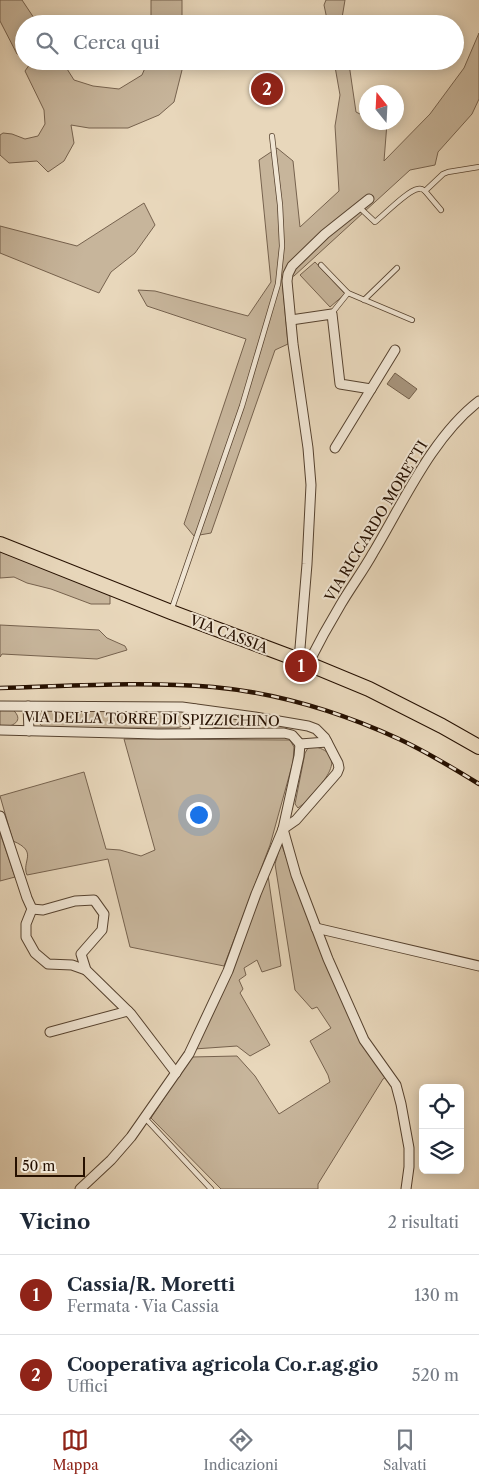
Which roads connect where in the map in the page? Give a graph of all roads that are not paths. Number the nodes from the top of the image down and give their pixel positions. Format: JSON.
{"nodes":[{"id":1,"x":272,"y":136,"type":"dead end"},
{"id":2,"x":479,"y":167,"type":"edge"},
{"id":3,"x":425,"y":191,"type":"junction"},
{"id":4,"x":369,"y":199,"type":"dead end"},
{"id":5,"x":359,"y":207,"type":"junction"},
{"id":6,"x":440,"y":210,"type":"dead end"},
{"id":7,"x":322,"y":265,"type":"dead end"},
{"id":8,"x":397,"y":268,"type":"dead end"},
{"id":9,"x":348,"y":293,"type":"junction"},
{"id":10,"x":364,"y":300,"type":"junction"},
{"id":11,"x":332,"y":314,"type":"junction"},
{"id":12,"x":291,"y":320,"type":"junction"},
{"id":13,"x":412,"y":320,"type":"dead end"},
{"id":14,"x":395,"y":350,"type":"dead end"},
{"id":15,"x":371,"y":389,"type":"junction"},
{"id":16,"x":479,"y":401,"type":"edge"},
{"id":17,"x":335,"y":448,"type":"dead end"},
{"id":18,"x":0,"y":544,"type":"edge"},
{"id":19,"x":171,"y":612,"type":"junction"},
{"id":20,"x":303,"y":662,"type":"junction"},
{"id":21,"x":0,"y":706,"type":"edge"},
{"id":22,"x":28,"y":706,"type":"junction"},
{"id":23,"x":195,"y":709,"type":"junction"},
{"id":24,"x":255,"y":717,"type":"junction"},
{"id":25,"x":0,"y":730,"type":"edge"},
{"id":26,"x":29,"y":731,"type":"junction"},
{"id":27,"x":195,"y":733,"type":"junction"},
{"id":28,"x":252,"y":733,"type":"junction"},
{"id":29,"x":327,"y":742,"type":"junction"},
{"id":30,"x":300,"y":744,"type":"junction"},
{"id":31,"x":479,"y":747,"type":"edge"},
{"id":32,"x":0,"y":816,"type":"edge"},
{"id":33,"x":283,"y":829,"type":"junction"},
{"id":34,"x":32,"y":909,"type":"junction"},
{"id":35,"x":316,"y":928,"type":"junction"},
{"id":36,"x":479,"y":966,"type":"edge"},
{"id":37,"x":86,"y":970,"type":"junction"},
{"id":38,"x":128,"y":1011,"type":"junction"},
{"id":39,"x":50,"y":1032,"type":"dead end"},
{"id":40,"x":176,"y":1073,"type":"junction"},
{"id":41,"x":145,"y":1118,"type":"junction"},
{"id":42,"x":80,"y":1189,"type":"edge"},
{"id":43,"x":212,"y":1189,"type":"edge"},
{"id":44,"x":406,"y":1189,"type":"edge"}],
"edges":[{"from":1,"to":19,"type":"lane"},
{"from":2,"to":3,"type":"lane"},
{"from":3,"to":5,"type":"lane"},
{"from":3,"to":6,"type":"lane"},
{"from":4,"to":5,"type":"street"},
{"from":5,"to":12,"type":"street"},
{"from":7,"to":9,"type":"lane"},
{"from":8,"to":10,"type":"lane"},
{"from":9,"to":10,"type":"lane"},
{"from":9,"to":11,"type":"lane"},
{"from":10,"to":13,"type":"lane"},
{"from":11,"to":12,"type":"street"},
{"from":11,"to":15,"type":"street"},
{"from":12,"to":20,"type":"street"},
{"from":14,"to":15,"type":"street"},
{"from":15,"to":17,"type":"street"},
{"from":16,"to":20,"type":"street","name":"VIA RICCARDO MORETTI"},
{"from":18,"to":19,"type":"main road","name":"VIA CASSIA"},
{"from":19,"to":20,"type":"main road","name":"VIA CASSIA"},
{"from":20,"to":31,"type":"main road","name":"VIA CASSIA"},
{"from":21,"to":22,"type":"street","name":"VIA DELLA TORRE DI SPIZZICHINO"},
{"from":22,"to":23,"type":"street","name":"VIA DELLA TORRE DI SPIZZICHINO"},
{"from":22,"to":26,"type":"street"},
{"from":23,"to":24,"type":"street","name":"VIA DELLA TORRE DI SPIZZICHINO"},
{"from":23,"to":27,"type":"street"},
{"from":24,"to":28,"type":"street"},
{"from":24,"to":29,"type":"street","name":"VIA DELLA TORRE DI SPIZZICHINO"},
{"from":25,"to":26,"type":"street","name":"VIA DELLA TORRE DI SPIZZICHINO"},
{"from":26,"to":27,"type":"street","name":"VIA DELLA TORRE DI SPIZZICHINO"},
{"from":27,"to":28,"type":"street","name":"VIA DELLA TORRE DI SPIZZICHINO"},
{"from":28,"to":30,"type":"street","name":"VIA DELLA TORRE DI SPIZZICHINO"},
{"from":29,"to":30,"type":"street"},
{"from":29,"to":33,"type":"street"},
{"from":30,"to":33,"type":"street"},
{"from":32,"to":34,"type":"street"},
{"from":33,"to":35,"type":"street"},
{"from":33,"to":40,"type":"street"},
{"from":34,"to":37,"type":"street"},
{"from":34,"to":37,"type":"street"},
{"from":35,"to":36,"type":"street"},
{"from":35,"to":44,"type":"street"},
{"from":37,"to":38,"type":"street"},
{"from":38,"to":39,"type":"street"},
{"from":38,"to":40,"type":"street"},
{"from":40,"to":41,"type":"street"},
{"from":41,"to":42,"type":"street"},
{"from":41,"to":43,"type":"lane"}]}
